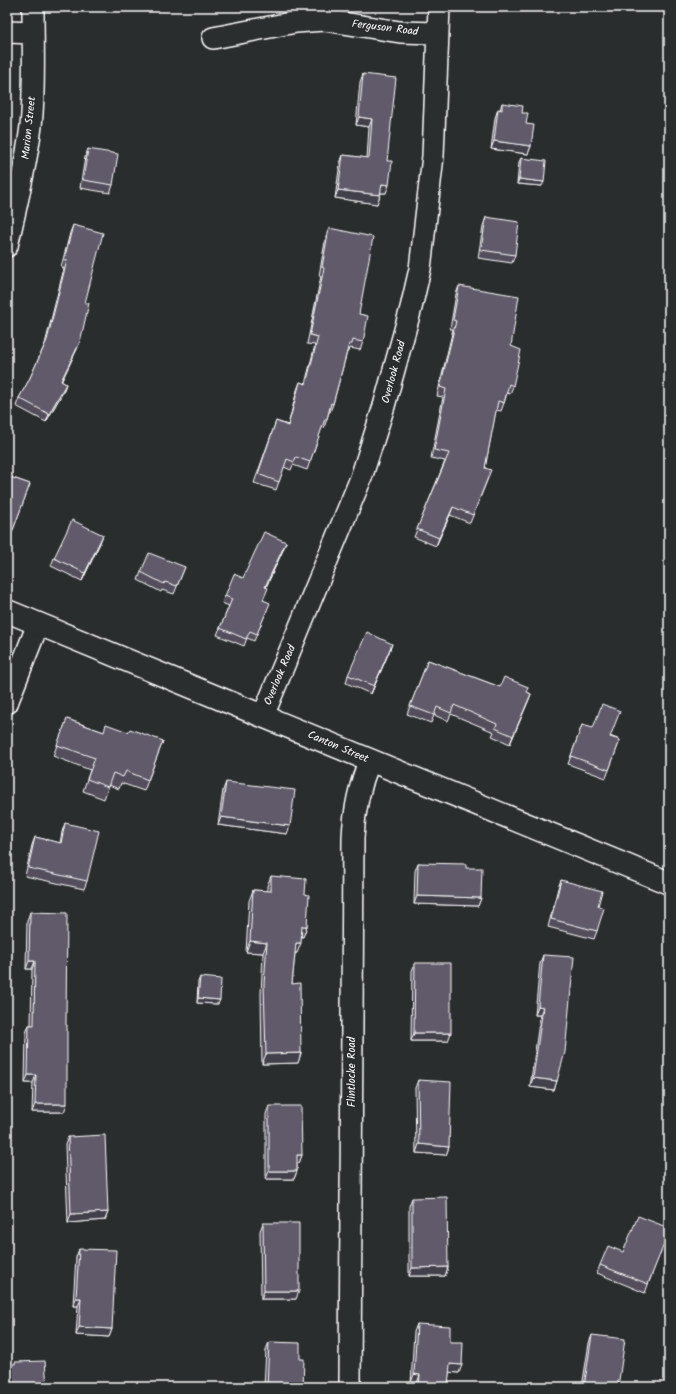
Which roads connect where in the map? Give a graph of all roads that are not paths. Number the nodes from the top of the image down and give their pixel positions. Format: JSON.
{"nodes":[{"id":1,"x":33,"y":7,"type":"edge"},
{"id":2,"x":439,"y":7,"type":"edge"},
{"id":3,"x":7,"y":32,"type":"edge"},
{"id":4,"x":33,"y":33,"type":"junction"},
{"id":5,"x":438,"y":33,"type":"junction"},
{"id":6,"x":213,"y":38,"type":"dead end"},
{"id":7,"x":7,"y":246,"type":"edge"},
{"id":8,"x":7,"y":611,"type":"edge"},
{"id":9,"x":38,"y":624,"type":"junction"},
{"id":10,"x":7,"y":703,"type":"edge"},
{"id":11,"x":263,"y":716,"type":"junction"},
{"id":12,"x":370,"y":760,"type":"junction"},
{"id":13,"x":669,"y":883,"type":"edge"},
{"id":14,"x":350,"y":1387,"type":"edge"}],
"edges":[{"from":1,"to":4,"type":"street","name":"Marion Street"},
{"from":2,"to":5,"type":"street","name":"Overlook Road"},
{"from":3,"to":4,"type":"street"},
{"from":4,"to":7,"type":"street","name":"Marion Street"},
{"from":5,"to":6,"type":"street","name":"Ferguson Road"},
{"from":5,"to":11,"type":"street","name":"Overlook Road"},
{"from":8,"to":9,"type":"street","name":"Canton Street"},
{"from":9,"to":10,"type":"street"},
{"from":9,"to":11,"type":"street","name":"Canton Street"},
{"from":11,"to":12,"type":"street","name":"Canton Street"},
{"from":12,"to":13,"type":"street","name":"Canton Street"},
{"from":12,"to":14,"type":"street","name":"Flintlocke Road"}]}
